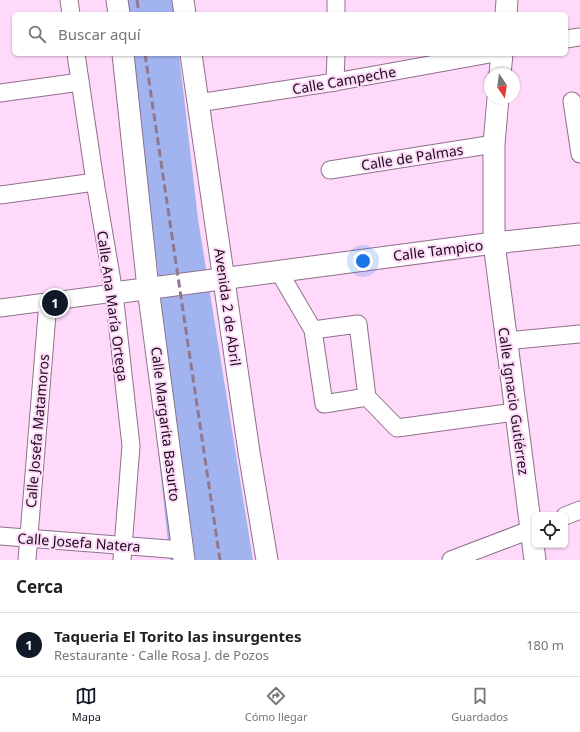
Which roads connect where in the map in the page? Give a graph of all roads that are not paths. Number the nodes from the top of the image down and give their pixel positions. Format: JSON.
{"nodes":[{"id":1,"x":69,"y":0,"type":"edge"},
{"id":2,"x":117,"y":0,"type":"edge"},
{"id":3,"x":183,"y":0,"type":"edge"},
{"id":4,"x":336,"y":0,"type":"edge"},
{"id":5,"x":507,"y":0,"type":"edge"},
{"id":6,"x":71,"y":12,"type":"edge"},
{"id":7,"x":118,"y":12,"type":"edge"},
{"id":8,"x":185,"y":12,"type":"edge"},
{"id":9,"x":336,"y":12,"type":"edge"},
{"id":10,"x":506,"y":12,"type":"edge"},
{"id":11,"x":580,"y":37,"type":"edge"},
{"id":12,"x":568,"y":39,"type":"edge"},
{"id":13,"x":76,"y":56,"type":"edge"},
{"id":14,"x":123,"y":56,"type":"edge"},
{"id":15,"x":191,"y":56,"type":"edge"},
{"id":16,"x":336,"y":56,"type":"edge"},
{"id":17,"x":479,"y":56,"type":"edge"},
{"id":18,"x":502,"y":56,"type":"edge"},
{"id":19,"x":501,"y":68,"type":"edge"},
{"id":20,"x":80,"y":82,"type":"junction"},
{"id":21,"x":335,"y":82,"type":"junction"},
{"id":22,"x":0,"y":93,"type":"edge"},
{"id":23,"x":572,"y":100,"type":"dead end"},
{"id":24,"x":198,"y":103,"type":"junction"},
{"id":25,"x":497,"y":104,"type":"edge"},
{"id":26,"x":494,"y":144,"type":"junction"},
{"id":27,"x":580,"y":154,"type":"edge"},
{"id":28,"x":330,"y":170,"type":"dead end"},
{"id":29,"x":94,"y":182,"type":"junction"},
{"id":30,"x":0,"y":195,"type":"edge"},
{"id":31,"x":580,"y":234,"type":"edge"},
{"id":32,"x":494,"y":243,"type":"junction"},
{"id":33,"x":278,"y":270,"type":"junction"},
{"id":34,"x":225,"y":277,"type":"junction"},
{"id":35,"x":148,"y":288,"type":"junction"},
{"id":36,"x":114,"y":293,"type":"junction"},
{"id":37,"x":48,"y":302,"type":"junction"},
{"id":38,"x":0,"y":308,"type":"edge"},
{"id":39,"x":313,"y":330,"type":"junction"},
{"id":40,"x":580,"y":334,"type":"edge"},
{"id":41,"x":505,"y":341,"type":"junction"},
{"id":42,"x":367,"y":397,"type":"junction"},
{"id":43,"x":515,"y":412,"type":"junction"},
{"id":44,"x":580,"y":510,"type":"edge"},
{"id":45,"x":568,"y":515,"type":"edge"},
{"id":46,"x":532,"y":522,"type":"edge"},
{"id":47,"x":532,"y":529,"type":"edge"},
{"id":48,"x":0,"y":536,"type":"edge"},
{"id":49,"x":28,"y":539,"type":"junction"},
{"id":50,"x":535,"y":548,"type":"edge"},
{"id":51,"x":122,"y":553,"type":"edge"},
{"id":52,"x":183,"y":555,"type":"edge"},
{"id":53,"x":27,"y":560,"type":"edge"},
{"id":54,"x":267,"y":560,"type":"edge"},
{"id":55,"x":451,"y":560,"type":"edge"},
{"id":56,"x":536,"y":560,"type":"edge"}],
"edges":[{"from":1,"to":6,"type":"street"},
{"from":2,"to":7,"type":"main road"},
{"from":3,"to":8,"type":"main road"},
{"from":4,"to":9,"type":"street"},
{"from":5,"to":10,"type":"main road"},
{"from":11,"to":12,"type":"street"},
{"from":13,"to":20,"type":"street","name":"Calle Ana María Ortega"},
{"from":14,"to":35,"type":"main road","name":"Calle Margarita Basurto"},
{"from":15,"to":24,"type":"main road","name":"Avenida 2 de Abril"},
{"from":16,"to":21,"type":"street"},
{"from":17,"to":21,"type":"street","name":"Calle Campeche"},
{"from":18,"to":19,"type":"main road"},
{"from":20,"to":22,"type":"street"},
{"from":20,"to":29,"type":"street","name":"Calle Ana María Ortega"},
{"from":21,"to":24,"type":"street","name":"Calle Campeche"},
{"from":23,"to":27,"type":"street"},
{"from":24,"to":34,"type":"main road","name":"Avenida 2 de Abril"},
{"from":25,"to":26,"type":"main road","name":"Calle Ignacio Gutiérrez"},
{"from":26,"to":28,"type":"street","name":"Calle de Palmas"},
{"from":26,"to":32,"type":"main road","name":"Calle Ignacio Gutiérrez"},
{"from":29,"to":30,"type":"street"},
{"from":29,"to":36,"type":"street","name":"Calle Ana María Ortega"},
{"from":31,"to":32,"type":"main road","name":"Calle Tampico"},
{"from":32,"to":33,"type":"main road","name":"Calle Tampico"},
{"from":32,"to":41,"type":"main road","name":"Calle Ignacio Gutiérrez"},
{"from":33,"to":34,"type":"main road","name":"Calle Tampico"},
{"from":33,"to":39,"type":"street"},
{"from":34,"to":35,"type":"main road","name":"Calle Tampico"},
{"from":34,"to":54,"type":"main road","name":"Avenida 2 de Abril"},
{"from":35,"to":36,"type":"main road","name":"Calle Tampico"},
{"from":35,"to":52,"type":"main road","name":"Calle Margarita Basurto"},
{"from":36,"to":37,"type":"street"},
{"from":36,"to":51,"type":"street","name":"Calle Ana María Ortega"},
{"from":37,"to":38,"type":"street"},
{"from":37,"to":49,"type":"street","name":"Calle Josefa Matamoros"},
{"from":39,"to":42,"type":"street"},
{"from":39,"to":42,"type":"street"},
{"from":40,"to":41,"type":"street"},
{"from":41,"to":43,"type":"main road","name":"Calle Ignacio Gutiérrez"},
{"from":42,"to":43,"type":"street"},
{"from":43,"to":46,"type":"main road","name":"Calle Ignacio Gutiérrez"},
{"from":44,"to":45,"type":"street"},
{"from":47,"to":55,"type":"street"},
{"from":48,"to":49,"type":"street","name":"Calle Josefa Natera"},
{"from":49,"to":51,"type":"street","name":"Calle Josefa Natera"},
{"from":49,"to":53,"type":"street","name":"Calle Josefa Matamoros"},
{"from":50,"to":56,"type":"main road","name":"Calle Ignacio Gutiérrez"},
{"from":51,"to":52,"type":"street","name":"Calle Josefa Natera"}]}
